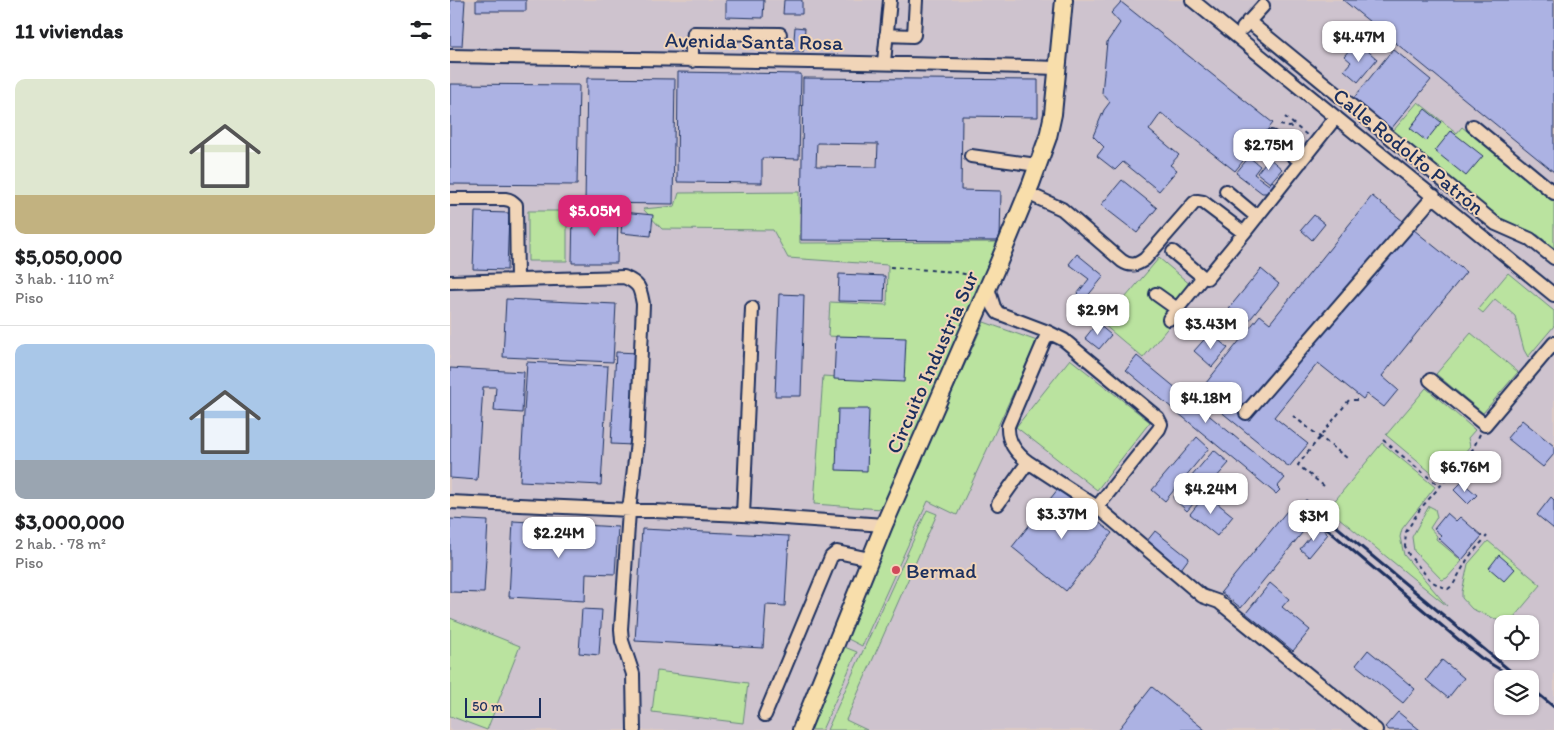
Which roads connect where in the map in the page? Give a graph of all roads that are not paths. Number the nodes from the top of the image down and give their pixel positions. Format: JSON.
{"nodes":[{"id":1,"x":890,"y":0,"type":"edge"},
{"id":2,"x":916,"y":0,"type":"edge"},
{"id":3,"x":1064,"y":0,"type":"edge"},
{"id":4,"x":1192,"y":0,"type":"edge"},
{"id":5,"x":1263,"y":6,"type":"dead end"},
{"id":6,"x":1248,"y":21,"type":"junction"},
{"id":7,"x":780,"y":34,"type":"dead end"},
{"id":8,"x":886,"y":36,"type":"junction"},
{"id":9,"x":1236,"y":36,"type":"junction"},
{"id":10,"x":450,"y":56,"type":"edge"},
{"id":11,"x":692,"y":61,"type":"junction"},
{"id":12,"x":884,"y":62,"type":"junction"},
{"id":13,"x":1057,"y":68,"type":"junction"},
{"id":14,"x":1336,"y":117,"type":"junction"},
{"id":15,"x":1473,"y":126,"type":"dead end"},
{"id":16,"x":1271,"y":137,"type":"dead end"},
{"id":17,"x":971,"y":156,"type":"dead end"},
{"id":18,"x":1301,"y":162,"type":"junction"},
{"id":19,"x":1037,"y":165,"type":"junction"},
{"id":20,"x":1226,"y":192,"type":"dead end"},
{"id":21,"x":1027,"y":193,"type":"junction"},
{"id":22,"x":1554,"y":193,"type":"edge"},
{"id":23,"x":1434,"y":196,"type":"junction"},
{"id":24,"x":450,"y":199,"type":"edge"},
{"id":25,"x":1257,"y":217,"type":"junction"},
{"id":26,"x":1244,"y":234,"type":"junction"},
{"id":27,"x":1173,"y":252,"type":"dead end"},
{"id":28,"x":1554,"y":258,"type":"edge"},
{"id":29,"x":1203,"y":278,"type":"junction"},
{"id":30,"x":517,"y":280,"type":"junction"},
{"id":31,"x":450,"y":282,"type":"edge"},
{"id":32,"x":988,"y":288,"type":"junction"},
{"id":33,"x":1156,"y":294,"type":"dead end"},
{"id":34,"x":1554,"y":295,"type":"edge"},
{"id":35,"x":752,"y":308,"type":"dead end"},
{"id":36,"x":1048,"y":332,"type":"junction"},
{"id":37,"x":1554,"y":343,"type":"edge"},
{"id":38,"x":1430,"y":380,"type":"dead end"},
{"id":39,"x":1246,"y":413,"type":"dead end"},
{"id":40,"x":1028,"y":462,"type":"junction"},
{"id":41,"x":450,"y":502,"type":"edge"},
{"id":42,"x":998,"y":504,"type":"dead end"},
{"id":43,"x":1097,"y":507,"type":"junction"},
{"id":44,"x":629,"y":511,"type":"junction"},
{"id":45,"x":743,"y":516,"type":"junction"},
{"id":46,"x":884,"y":525,"type":"junction"},
{"id":47,"x":870,"y":559,"type":"junction"},
{"id":48,"x":766,"y":715,"type":"dead end"},
{"id":49,"x":634,"y":730,"type":"edge"},
{"id":50,"x":801,"y":730,"type":"edge"},
{"id":51,"x":1376,"y":730,"type":"edge"}],
"edges":[{"from":1,"to":8,"type":"street"},
{"from":2,"to":8,"type":"street"},
{"from":3,"to":13,"type":"main road","name":"Circuito Industria Sur"},
{"from":4,"to":9,"type":"street","name":"Calle Rodolfo Patrón"},
{"from":5,"to":6,"type":"street"},
{"from":6,"to":9,"type":"street"},
{"from":6,"to":28,"type":"street"},
{"from":7,"to":11,"type":"street"},
{"from":8,"to":12,"type":"street"},
{"from":9,"to":14,"type":"street","name":"Calle Rodolfo Patrón"},
{"from":10,"to":11,"type":"street","name":"Avenida Santa Rosa"},
{"from":11,"to":12,"type":"street","name":"Avenida Santa Rosa"},
{"from":12,"to":13,"type":"street","name":"Avenida Santa Rosa"},
{"from":13,"to":19,"type":"main road","name":"Circuito Industria Sur"},
{"from":14,"to":18,"type":"street"},
{"from":14,"to":23,"type":"street","name":"Calle Rodolfo Patrón"},
{"from":15,"to":22,"type":"street"},
{"from":16,"to":18,"type":"street"},
{"from":17,"to":19,"type":"street"},
{"from":18,"to":25,"type":"street"},
{"from":19,"to":21,"type":"main road","name":"Circuito Industria Sur"},
{"from":20,"to":25,"type":"street"},
{"from":21,"to":26,"type":"street"},
{"from":21,"to":32,"type":"main road","name":"Circuito Industria Sur"},
{"from":23,"to":34,"type":"street","name":"Calle Rodolfo Patrón"},
{"from":23,"to":39,"type":"street"},
{"from":24,"to":30,"type":"street"},
{"from":25,"to":26,"type":"street"},
{"from":26,"to":29,"type":"street"},
{"from":27,"to":29,"type":"street"},
{"from":29,"to":33,"type":"street"},
{"from":30,"to":31,"type":"street"},
{"from":30,"to":44,"type":"street"},
{"from":32,"to":36,"type":"street"},
{"from":32,"to":46,"type":"main road","name":"Circuito Industria Sur"},
{"from":35,"to":45,"type":"street"},
{"from":36,"to":40,"type":"street"},
{"from":36,"to":43,"type":"street"},
{"from":37,"to":38,"type":"street"},
{"from":40,"to":42,"type":"street"},
{"from":40,"to":43,"type":"street"},
{"from":41,"to":44,"type":"street"},
{"from":43,"to":51,"type":"street"},
{"from":44,"to":45,"type":"street"},
{"from":44,"to":49,"type":"street"},
{"from":45,"to":46,"type":"street"},
{"from":46,"to":47,"type":"main road","name":"Circuito Industria Sur"},
{"from":47,"to":48,"type":"street"},
{"from":47,"to":50,"type":"main road","name":"Circuito Industria Sur"}]}
